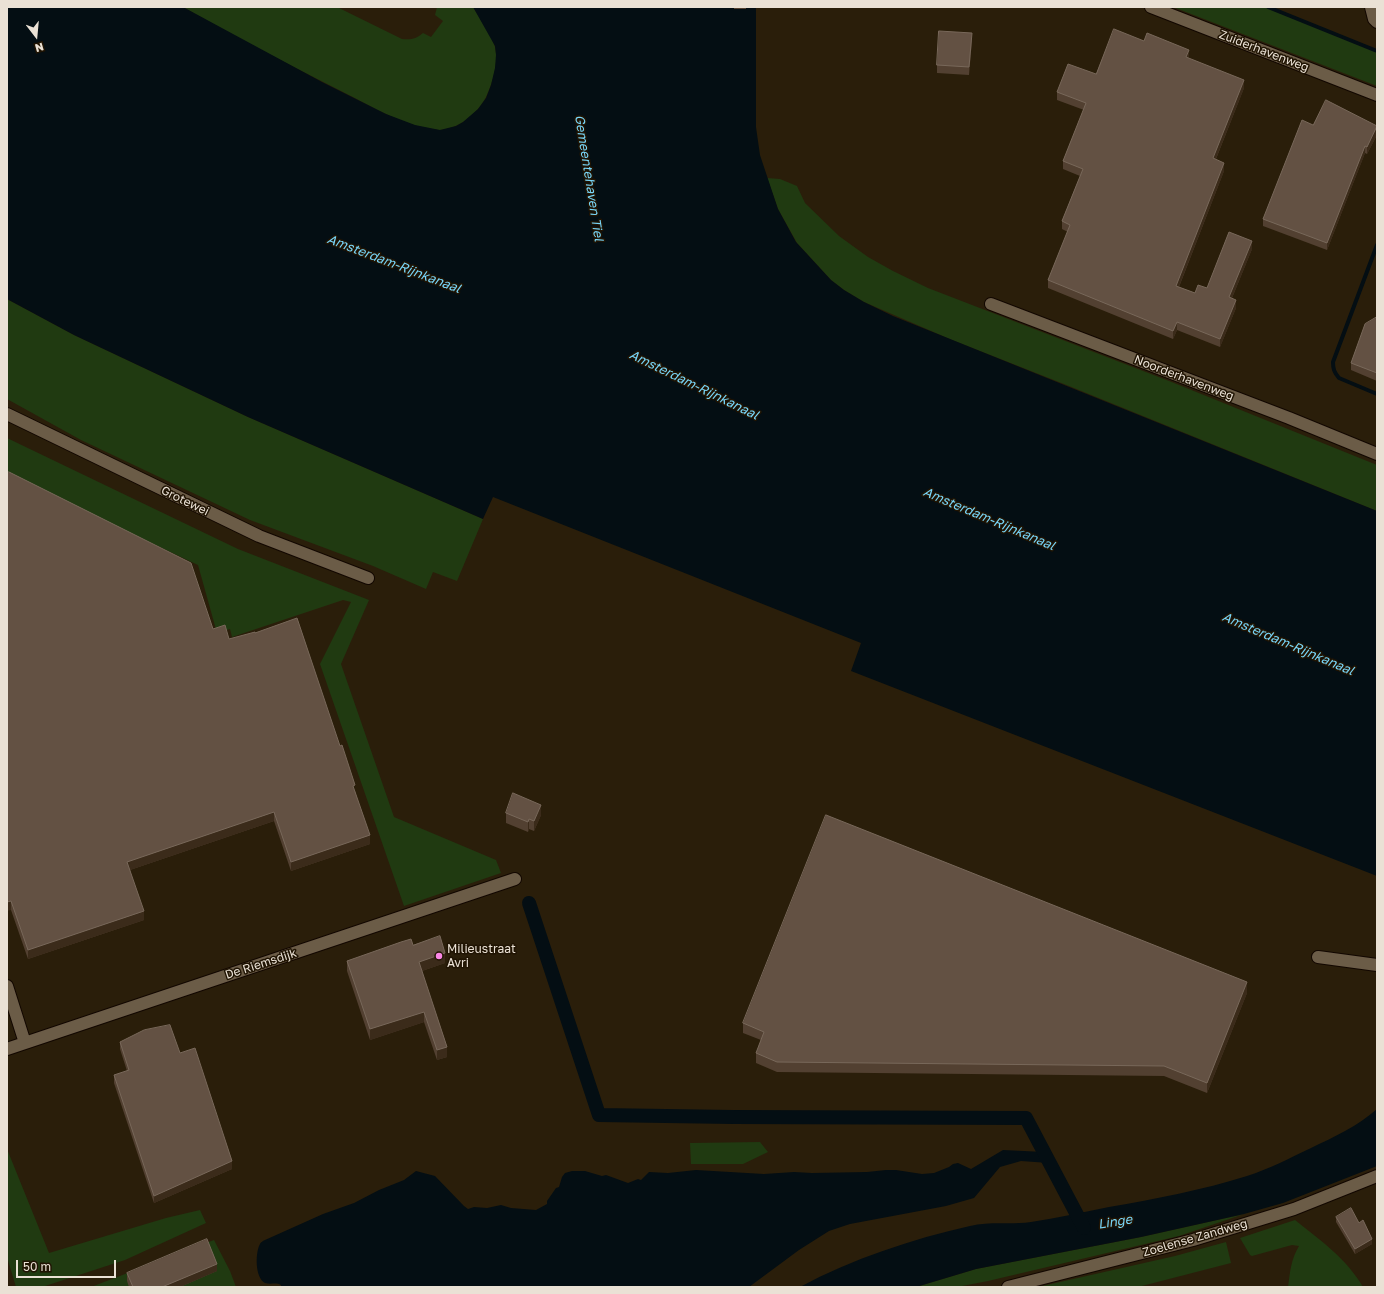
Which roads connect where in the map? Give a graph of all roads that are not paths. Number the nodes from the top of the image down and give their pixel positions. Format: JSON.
{"nodes":[{"id":1,"x":1151,"y":7,"type":"edge"},
{"id":2,"x":1371,"y":7,"type":"edge"},
{"id":3,"x":1377,"y":22,"type":"edge"},
{"id":4,"x":1377,"y":95,"type":"edge"},
{"id":5,"x":991,"y":304,"type":"dead end"},
{"id":6,"x":7,"y":414,"type":"edge"},
{"id":7,"x":1377,"y":454,"type":"edge"},
{"id":8,"x":368,"y":578,"type":"dead end"},
{"id":9,"x":515,"y":879,"type":"dead end"},
{"id":10,"x":1318,"y":957,"type":"dead end"},
{"id":11,"x":1377,"y":966,"type":"edge"},
{"id":12,"x":7,"y":986,"type":"edge"},
{"id":13,"x":24,"y":1043,"type":"junction"},
{"id":14,"x":7,"y":1049,"type":"edge"},
{"id":15,"x":1377,"y":1176,"type":"edge"},
{"id":16,"x":1008,"y":1287,"type":"edge"}],
"edges":[{"from":1,"to":4,"type":"street","name":"Zuiderhavenweg"},
{"from":2,"to":3,"type":"street"},
{"from":5,"to":7,"type":"street","name":"Noorderhavenweg"},
{"from":6,"to":8,"type":"street","name":"Grotewei"},
{"from":9,"to":13,"type":"street","name":"De Riemsdijk"},
{"from":10,"to":11,"type":"street"},
{"from":12,"to":13,"type":"street"},
{"from":13,"to":14,"type":"street","name":"De Riemsdijk"},
{"from":15,"to":16,"type":"street","name":"Zoelense Zandweg"}]}
